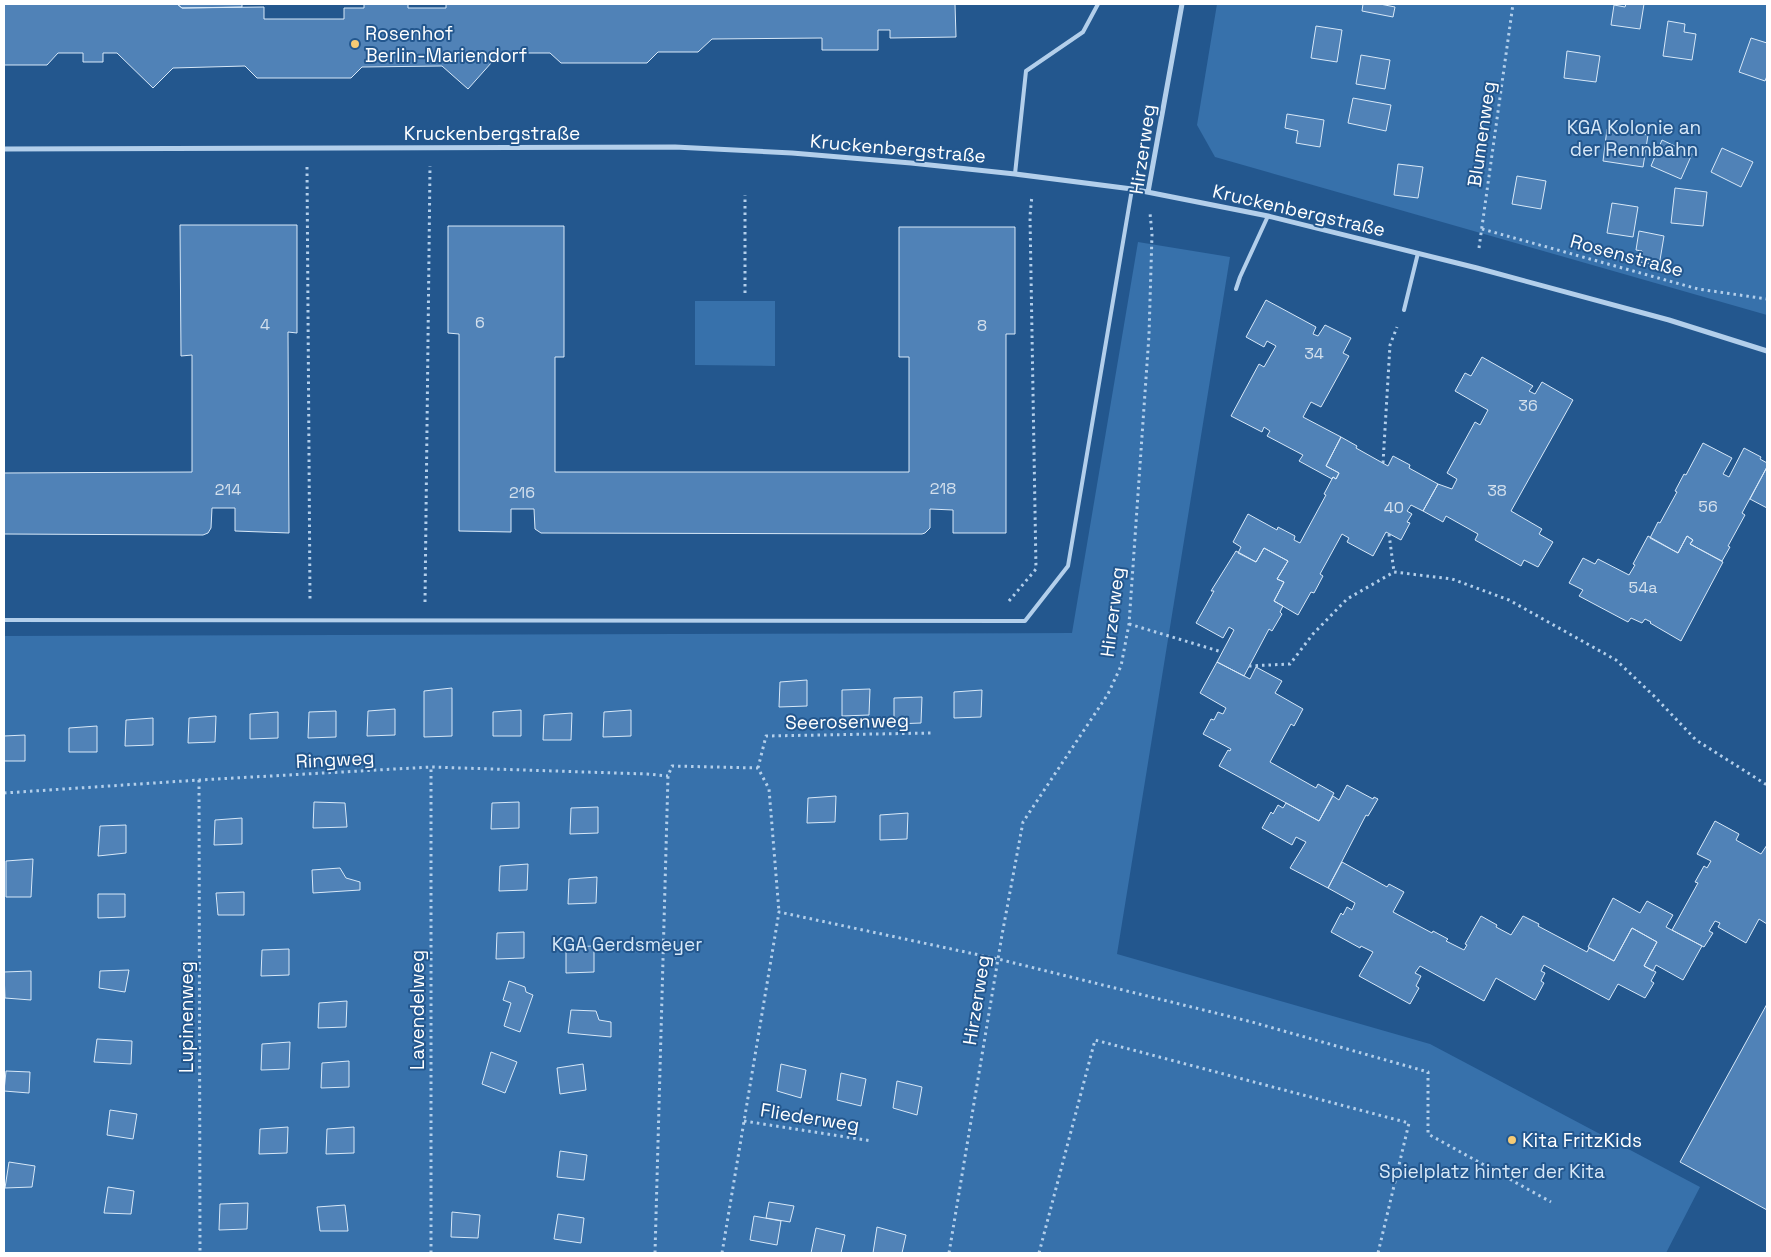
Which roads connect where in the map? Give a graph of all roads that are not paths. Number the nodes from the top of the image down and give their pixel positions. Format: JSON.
{"nodes":[{"id":1,"x":1098,"y":4,"type":"edge"},
{"id":2,"x":1182,"y":4,"type":"edge"},
{"id":3,"x":4,"y":150,"type":"edge"},
{"id":4,"x":1015,"y":174,"type":"junction"},
{"id":5,"x":1132,"y":189,"type":"junction"},
{"id":6,"x":1148,"y":192,"type":"junction"},
{"id":7,"x":1268,"y":216,"type":"junction"},
{"id":8,"x":1418,"y":253,"type":"junction"},
{"id":9,"x":1236,"y":289,"type":"dead end"},
{"id":10,"x":1404,"y":310,"type":"road end"},
{"id":11,"x":1767,"y":350,"type":"edge"},
{"id":12,"x":4,"y":620,"type":"edge"}],
"edges":[{"from":1,"to":4,"type":"lane"},
{"from":2,"to":6,"type":"street","name":"Hirzerweg"},
{"from":3,"to":4,"type":"street","name":"Kruckenbergstraße"},
{"from":4,"to":5,"type":"street","name":"Kruckenbergstraße"},
{"from":5,"to":6,"type":"street","name":"Kruckenbergstraße"},
{"from":5,"to":12,"type":"lane"},
{"from":6,"to":7,"type":"street","name":"Kruckenbergstraße"},
{"from":7,"to":8,"type":"street","name":"Kruckenbergstraße"},
{"from":7,"to":9,"type":"lane"},
{"from":8,"to":10,"type":"lane"},
{"from":8,"to":11,"type":"street","name":"Kruckenbergstraße"}]}
